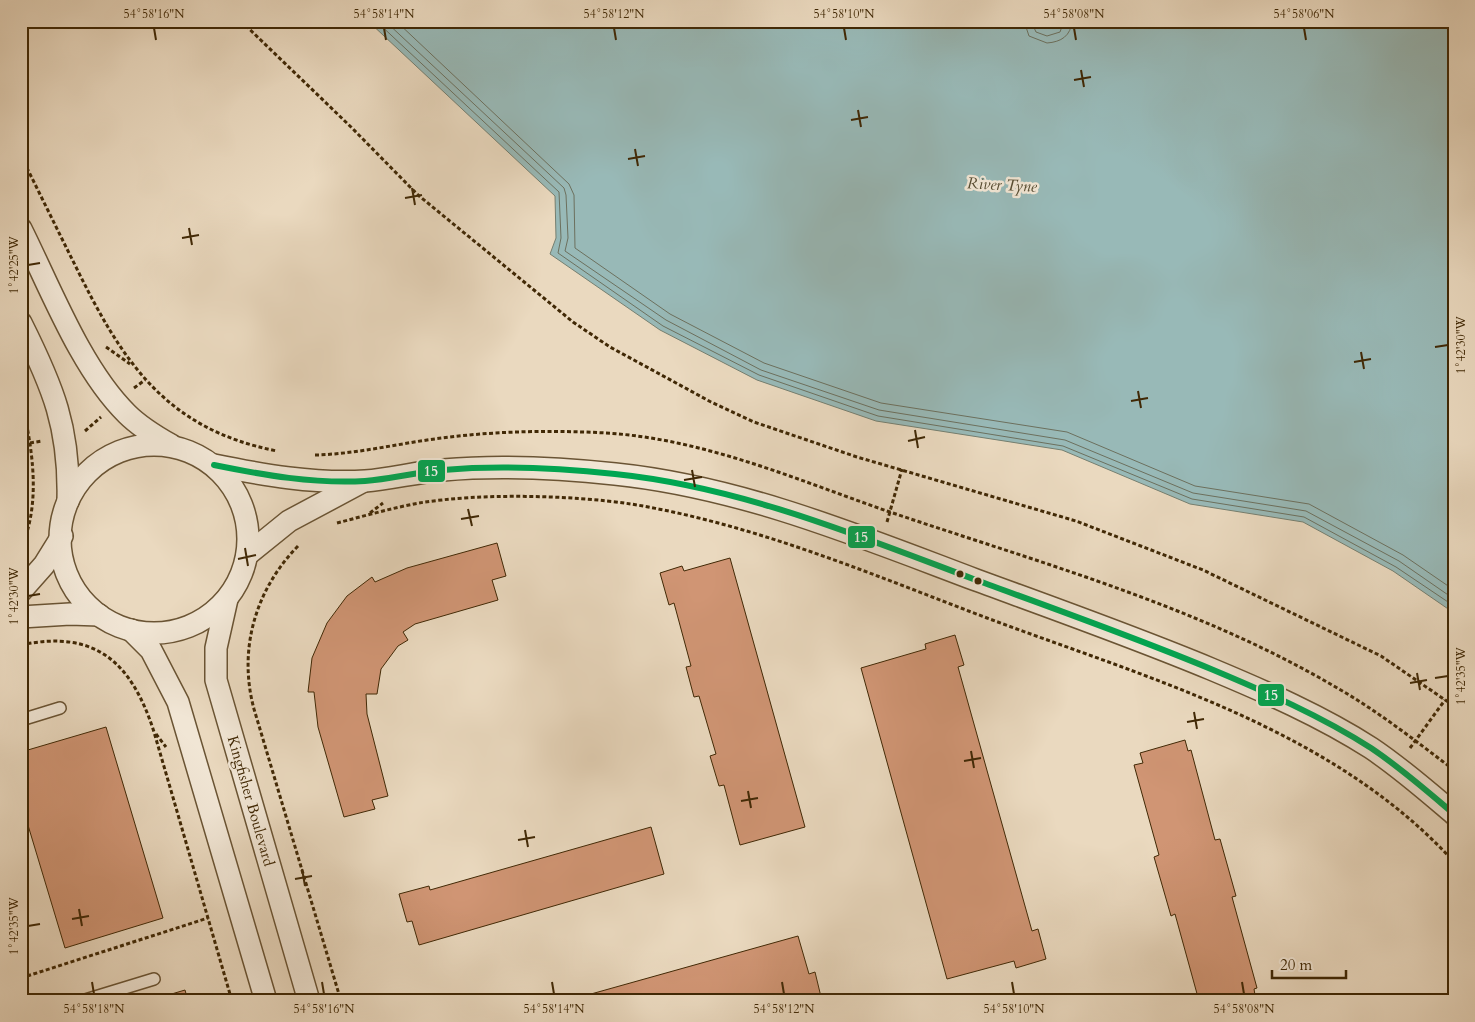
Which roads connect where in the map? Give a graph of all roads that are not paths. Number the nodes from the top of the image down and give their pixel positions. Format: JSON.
{"nodes":[{"id":1,"x":21,"y":229,"type":"edge"},
{"id":2,"x":21,"y":323,"type":"edge"},
{"id":3,"x":171,"y":445,"type":"junction"},
{"id":4,"x":214,"y":465,"type":"junction"},
{"id":5,"x":365,"y":481,"type":"junction"},
{"id":6,"x":68,"y":501,"type":"junction"},
{"id":7,"x":62,"y":536,"type":"junction"},
{"id":8,"x":247,"y":555,"type":"junction"},
{"id":9,"x":21,"y":591,"type":"edge"},
{"id":10,"x":227,"y":599,"type":"junction"},
{"id":11,"x":99,"y":615,"type":"junction"},
{"id":12,"x":21,"y":617,"type":"edge"},
{"id":13,"x":131,"y":630,"type":"junction"},
{"id":14,"x":60,"y":708,"type":"dead end"},
{"id":15,"x":21,"y":720,"type":"edge"},
{"id":16,"x":1454,"y":814,"type":"edge"},
{"id":17,"x":154,"y":979,"type":"dead end"},
{"id":18,"x":82,"y":1001,"type":"edge"},
{"id":19,"x":266,"y":1001,"type":"edge"},
{"id":20,"x":309,"y":1001,"type":"edge"}],
"edges":[{"from":1,"to":3,"type":"street"},
{"from":2,"to":6,"type":"street"},
{"from":3,"to":4,"type":"street"},
{"from":3,"to":6,"type":"street"},
{"from":4,"to":5,"type":"street"},
{"from":4,"to":8,"type":"street"},
{"from":5,"to":8,"type":"street"},
{"from":5,"to":16,"type":"street"},
{"from":6,"to":7,"type":"street"},
{"from":7,"to":9,"type":"street"},
{"from":7,"to":11,"type":"street"},
{"from":8,"to":10,"type":"street"},
{"from":10,"to":13,"type":"street"},
{"from":10,"to":20,"type":"street","name":"Kingfisher Boulevard"},
{"from":11,"to":12,"type":"street"},
{"from":11,"to":13,"type":"street"},
{"from":13,"to":19,"type":"street"},
{"from":14,"to":15,"type":"lane"},
{"from":17,"to":18,"type":"lane"}]}
